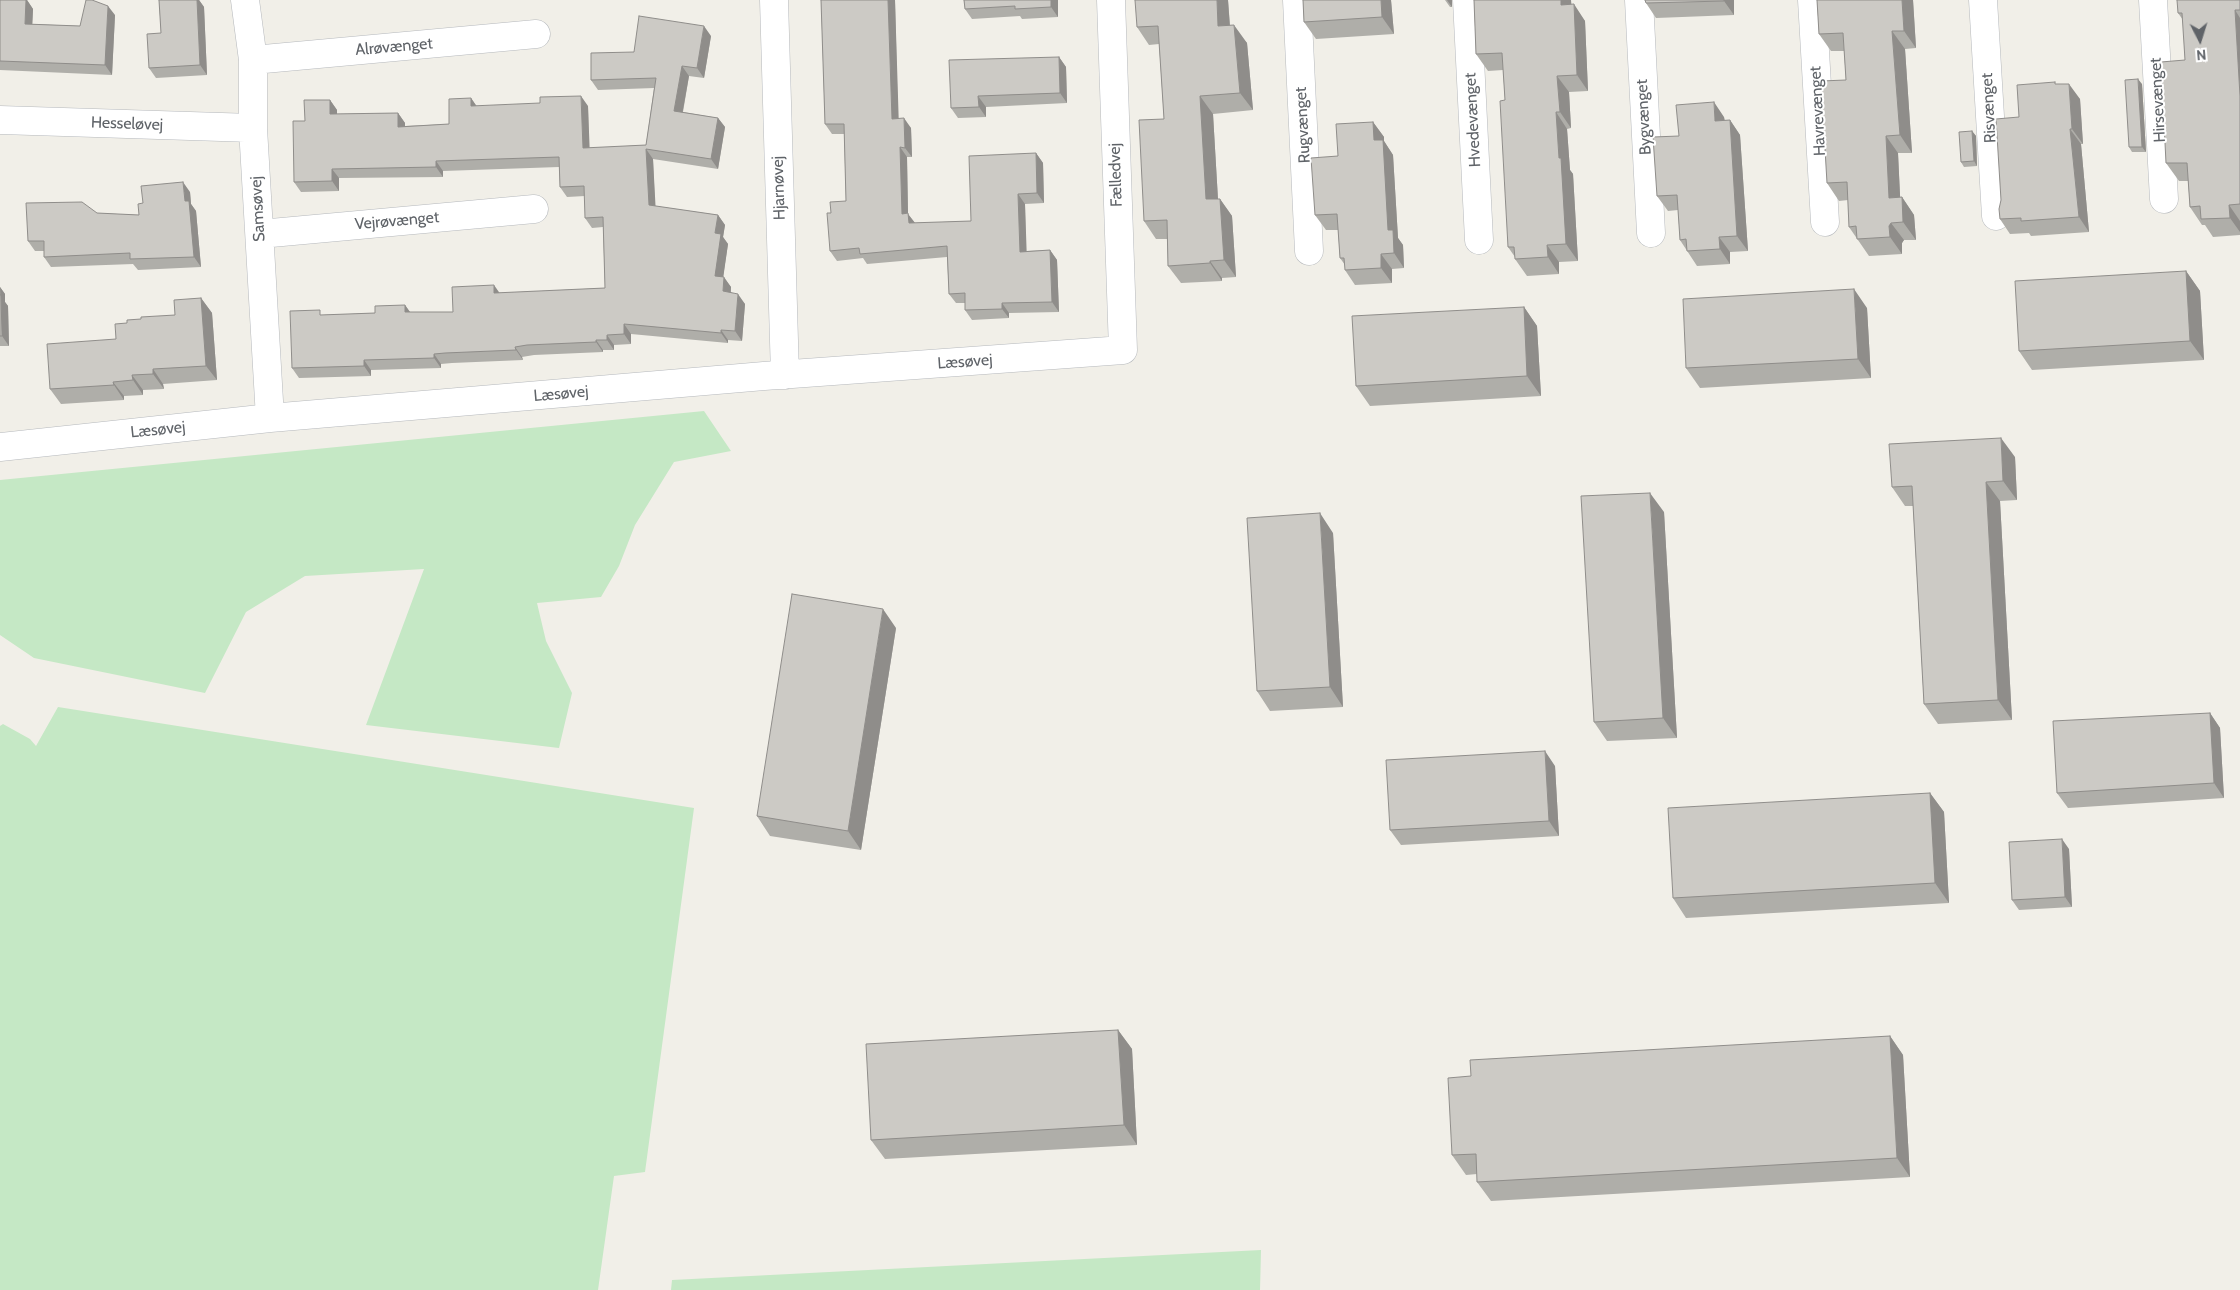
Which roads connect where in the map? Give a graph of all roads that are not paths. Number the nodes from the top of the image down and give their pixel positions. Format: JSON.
{"nodes":[{"id":1,"x":245,"y":0,"type":"edge"},
{"id":2,"x":774,"y":0,"type":"edge"},
{"id":3,"x":1111,"y":0,"type":"edge"},
{"id":4,"x":1297,"y":0,"type":"edge"},
{"id":5,"x":1467,"y":0,"type":"edge"},
{"id":6,"x":1639,"y":0,"type":"edge"},
{"id":7,"x":1812,"y":0,"type":"edge"},
{"id":8,"x":1983,"y":0,"type":"edge"},
{"id":9,"x":2153,"y":0,"type":"edge"},
{"id":10,"x":536,"y":34,"type":"dead end"},
{"id":11,"x":253,"y":60,"type":"junction"},
{"id":12,"x":0,"y":120,"type":"edge"},
{"id":13,"x":253,"y":128,"type":"junction"},
{"id":14,"x":2164,"y":199,"type":"dead end"},
{"id":15,"x":534,"y":209,"type":"dead end"},
{"id":16,"x":1996,"y":216,"type":"dead end"},
{"id":17,"x":1825,"y":222,"type":"dead end"},
{"id":18,"x":1651,"y":233,"type":"dead end"},
{"id":19,"x":260,"y":234,"type":"junction"},
{"id":20,"x":1479,"y":240,"type":"dead end"},
{"id":21,"x":1309,"y":251,"type":"dead end"},
{"id":22,"x":1123,"y":350,"type":"joint"},
{"id":23,"x":785,"y":375,"type":"junction"},
{"id":24,"x":270,"y":418,"type":"junction"},
{"id":25,"x":0,"y":447,"type":"edge"}],
"edges":[{"from":1,"to":11,"type":"street","name":"Samsøvej"},
{"from":2,"to":23,"type":"street","name":"Hjarnøvej"},
{"from":3,"to":22,"type":"street","name":"Fælledvej"},
{"from":4,"to":21,"type":"street","name":"Rugvænget"},
{"from":5,"to":20,"type":"street","name":"Hvedevænget"},
{"from":6,"to":18,"type":"street","name":"Bygvænget"},
{"from":7,"to":17,"type":"street","name":"Havrevænget"},
{"from":8,"to":16,"type":"street","name":"Risvænget"},
{"from":9,"to":14,"type":"street","name":"Hirsevænget"},
{"from":10,"to":11,"type":"street","name":"Alrøvænget"},
{"from":11,"to":13,"type":"street","name":"Samsøvej"},
{"from":12,"to":13,"type":"street","name":"Hesseløvej"},
{"from":13,"to":19,"type":"street","name":"Samsøvej"},
{"from":15,"to":19,"type":"street","name":"Vejrøvænget"},
{"from":19,"to":24,"type":"street","name":"Samsøvej"},
{"from":22,"to":23,"type":"street","name":"Læsøvej"},
{"from":23,"to":24,"type":"street","name":"Læsøvej"},
{"from":24,"to":25,"type":"street","name":"Læsøvej"}]}
